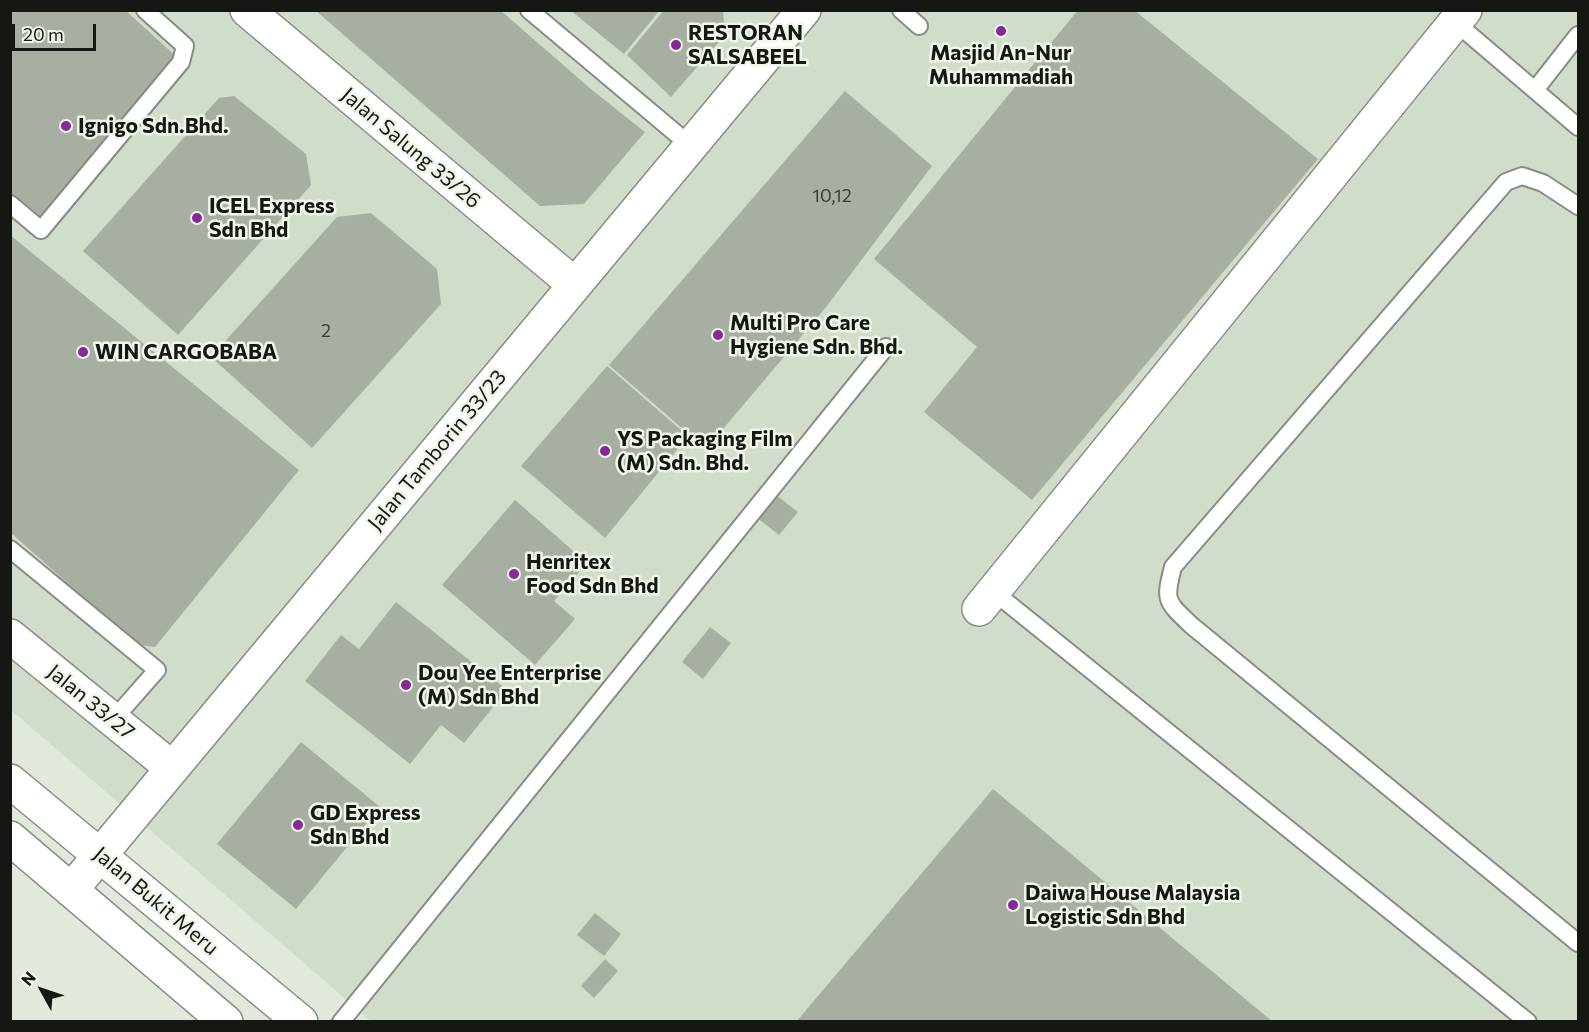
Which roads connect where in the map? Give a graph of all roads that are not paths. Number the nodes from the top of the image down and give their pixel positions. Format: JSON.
{"nodes":[{"id":1,"x":145,"y":10,"type":"edge"},
{"id":2,"x":247,"y":10,"type":"edge"},
{"id":3,"x":530,"y":10,"type":"edge"},
{"id":4,"x":901,"y":10,"type":"edge"},
{"id":5,"x":804,"y":11,"type":"edge"},
{"id":6,"x":1460,"y":16,"type":"edge"},
{"id":7,"x":919,"y":26,"type":"dead end"},
{"id":8,"x":1578,"y":35,"type":"edge"},
{"id":9,"x":1535,"y":90,"type":"junction"},
{"id":10,"x":1578,"y":127,"type":"edge"},
{"id":11,"x":691,"y":146,"type":"junction"},
{"id":12,"x":10,"y":204,"type":"edge"},
{"id":13,"x":1578,"y":206,"type":"edge"},
{"id":14,"x":575,"y":285,"type":"junction"},
{"id":15,"x":886,"y":346,"type":"dead end"},
{"id":16,"x":10,"y":549,"type":"edge"},
{"id":17,"x":987,"y":600,"type":"joint"},
{"id":18,"x":10,"y":636,"type":"edge"},
{"id":19,"x":113,"y":720,"type":"junction"},
{"id":20,"x":172,"y":768,"type":"junction"},
{"id":21,"x":10,"y":782,"type":"edge"},
{"id":22,"x":10,"y":838,"type":"edge"},
{"id":23,"x":100,"y":854,"type":"junction"},
{"id":24,"x":71,"y":890,"type":"junction"},
{"id":25,"x":1578,"y":943,"type":"edge"},
{"id":26,"x":226,"y":1022,"type":"edge"},
{"id":27,"x":301,"y":1022,"type":"edge"},
{"id":28,"x":341,"y":1022,"type":"edge"},
{"id":29,"x":1528,"y":1022,"type":"edge"}],
"edges":[{"from":1,"to":12,"type":"lane"},
{"from":2,"to":14,"type":"street","name":"Jalan Salung 33/26"},
{"from":3,"to":11,"type":"lane"},
{"from":4,"to":7,"type":"lane"},
{"from":5,"to":11,"type":"street","name":"Jalan Tamborin 33/23"},
{"from":6,"to":9,"type":"lane"},
{"from":6,"to":17,"type":"street"},
{"from":8,"to":9,"type":"lane"},
{"from":9,"to":10,"type":"lane"},
{"from":11,"to":14,"type":"street","name":"Jalan Tamborin 33/23"},
{"from":13,"to":25,"type":"lane"},
{"from":14,"to":20,"type":"street","name":"Jalan Tamborin 33/23"},
{"from":15,"to":28,"type":"lane"},
{"from":16,"to":19,"type":"lane"},
{"from":17,"to":29,"type":"lane"},
{"from":18,"to":19,"type":"street","name":"Jalan 33/27"},
{"from":19,"to":20,"type":"street","name":"Jalan 33/27"},
{"from":20,"to":23,"type":"street","name":"Jalan Tamborin 33/23"},
{"from":21,"to":23,"type":"street","name":"Jalan Bukit Meru"},
{"from":22,"to":24,"type":"street"},
{"from":23,"to":24,"type":"street","name":"Jalan Tamborin 33/23"},
{"from":23,"to":27,"type":"street","name":"Jalan Bukit Meru"},
{"from":24,"to":26,"type":"street"}]}
